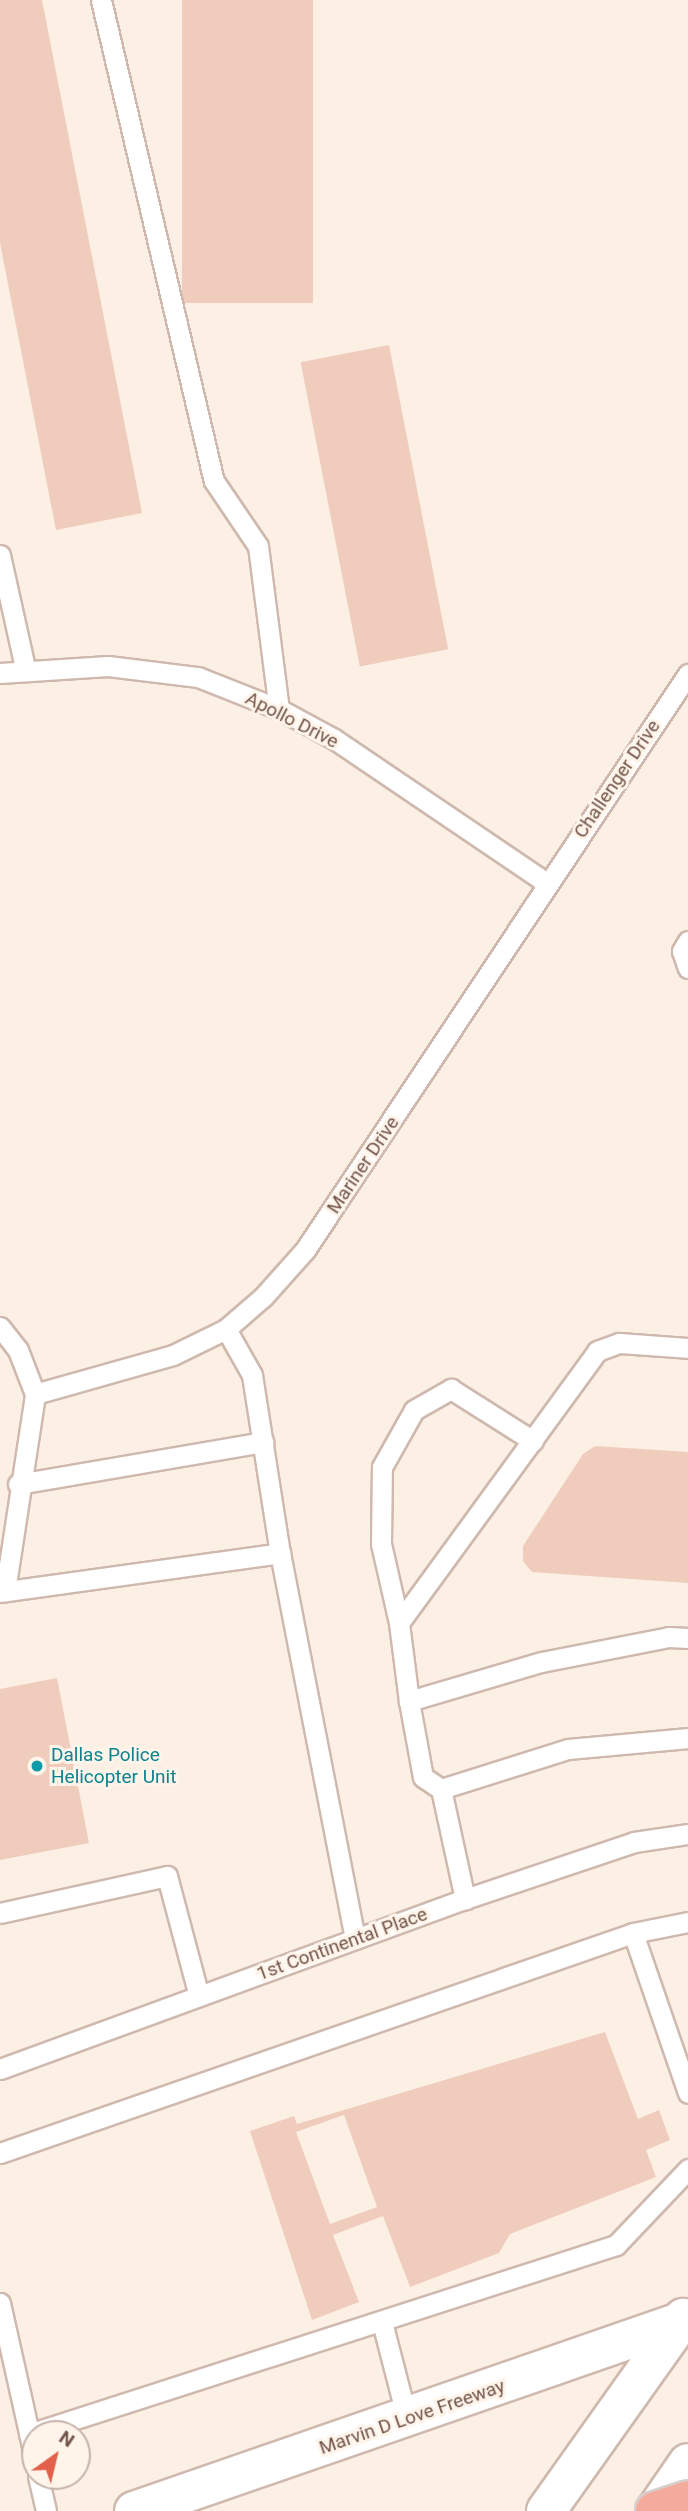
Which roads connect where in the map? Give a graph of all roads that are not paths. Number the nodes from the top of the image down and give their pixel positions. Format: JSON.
{"nodes":[{"id":1,"x":101,"y":0,"type":"edge"},
{"id":2,"x":0,"y":555,"type":"edge"},
{"id":3,"x":25,"y":668,"type":"junction"},
{"id":4,"x":0,"y":673,"type":"edge"},
{"id":5,"x":688,"y":674,"type":"edge"},
{"id":6,"x":279,"y":709,"type":"junction"},
{"id":7,"x":547,"y":883,"type":"junction"},
{"id":8,"x":688,"y":941,"type":"edge"},
{"id":9,"x":688,"y":968,"type":"edge"},
{"id":10,"x":0,"y":1327,"type":"edge"},
{"id":11,"x":226,"y":1329,"type":"junction"},
{"id":12,"x":688,"y":1348,"type":"edge"},
{"id":13,"x":35,"y":1394,"type":"junction"},
{"id":14,"x":533,"y":1441,"type":"junction"},
{"id":15,"x":263,"y":1442,"type":"junction"},
{"id":16,"x":18,"y":1484,"type":"junction"},
{"id":17,"x":280,"y":1553,"type":"junction"},
{"id":18,"x":3,"y":1591,"type":"edge"},
{"id":19,"x":398,"y":1623,"type":"junction"},
{"id":20,"x":688,"y":1638,"type":"edge"},
{"id":21,"x":409,"y":1702,"type":"junction"},
{"id":22,"x":688,"y":1738,"type":"edge"},
{"id":23,"x":441,"y":1789,"type":"junction"},
{"id":24,"x":688,"y":1834,"type":"edge"},
{"id":25,"x":465,"y":1899,"type":"junction"},
{"id":26,"x":0,"y":1913,"type":"edge"},
{"id":27,"x":688,"y":1922,"type":"edge"},
{"id":28,"x":633,"y":1933,"type":"junction"},
{"id":29,"x":355,"y":1939,"type":"junction"},
{"id":30,"x":199,"y":1996,"type":"junction"},
{"id":31,"x":0,"y":2069,"type":"edge"},
{"id":32,"x":688,"y":2093,"type":"edge"},
{"id":33,"x":0,"y":2153,"type":"edge"},
{"id":34,"x":688,"y":2169,"type":"edge"},
{"id":35,"x":0,"y":2303,"type":"edge"},
{"id":36,"x":685,"y":2317,"type":"edge"},
{"id":37,"x":382,"y":2322,"type":"junction"},
{"id":38,"x":407,"y":2419,"type":"junction"},
{"id":39,"x":26,"y":2420,"type":"edge"},
{"id":40,"x":73,"y":2420,"type":"edge"},
{"id":41,"x":688,"y":2463,"type":"edge"},
{"id":42,"x":41,"y":2490,"type":"edge"},
{"id":43,"x":688,"y":2500,"type":"edge"},
{"id":44,"x":46,"y":2511,"type":"edge"},
{"id":45,"x":134,"y":2511,"type":"edge"},
{"id":46,"x":546,"y":2511,"type":"edge"},
{"id":47,"x":655,"y":2511,"type":"edge"}],
"edges":[{"from":1,"to":6,"type":"lane"},
{"from":2,"to":3,"type":"lane"},
{"from":3,"to":4,"type":"lane","name":"Apollo Drive"},
{"from":3,"to":6,"type":"lane","name":"Apollo Drive"},
{"from":5,"to":7,"type":"lane","name":"Challenger Drive"},
{"from":6,"to":7,"type":"lane","name":"Apollo Drive"},
{"from":7,"to":11,"type":"lane","name":"Mariner Drive"},
{"from":8,"to":9,"type":"lane"},
{"from":10,"to":13,"type":"lane"},
{"from":11,"to":13,"type":"lane","name":"Mariner Drive"},
{"from":11,"to":15,"type":"lane"},
{"from":12,"to":14,"type":"lane"},
{"from":13,"to":16,"type":"lane"},
{"from":14,"to":19,"type":"lane"},
{"from":14,"to":19,"type":"lane"},
{"from":15,"to":16,"type":"lane"},
{"from":15,"to":17,"type":"lane"},
{"from":16,"to":18,"type":"lane"},
{"from":17,"to":18,"type":"lane"},
{"from":17,"to":29,"type":"lane"},
{"from":19,"to":21,"type":"lane"},
{"from":20,"to":21,"type":"lane"},
{"from":21,"to":23,"type":"lane"},
{"from":22,"to":23,"type":"lane"},
{"from":23,"to":25,"type":"lane"},
{"from":24,"to":25,"type":"lane","name":"1st Continental Place"},
{"from":25,"to":29,"type":"lane","name":"1st Continental Place"},
{"from":26,"to":30,"type":"lane"},
{"from":27,"to":28,"type":"lane"},
{"from":28,"to":32,"type":"lane"},
{"from":28,"to":33,"type":"lane"},
{"from":29,"to":30,"type":"lane","name":"1st Continental Place"},
{"from":30,"to":31,"type":"lane","name":"1st Continental Place"},
{"from":34,"to":37,"type":"lane"},
{"from":35,"to":39,"type":"lane"},
{"from":36,"to":38,"type":"main road","name":"Marvin D Love Freeway"},
{"from":36,"to":46,"type":"main road"},
{"from":37,"to":38,"type":"lane"},
{"from":37,"to":40,"type":"lane"},
{"from":38,"to":45,"type":"main road","name":"Marvin D Love Freeway"},
{"from":41,"to":47,"type":"main road"},
{"from":42,"to":44,"type":"lane"},
{"from":43,"to":47,"type":"highway","bridge":true}]}
